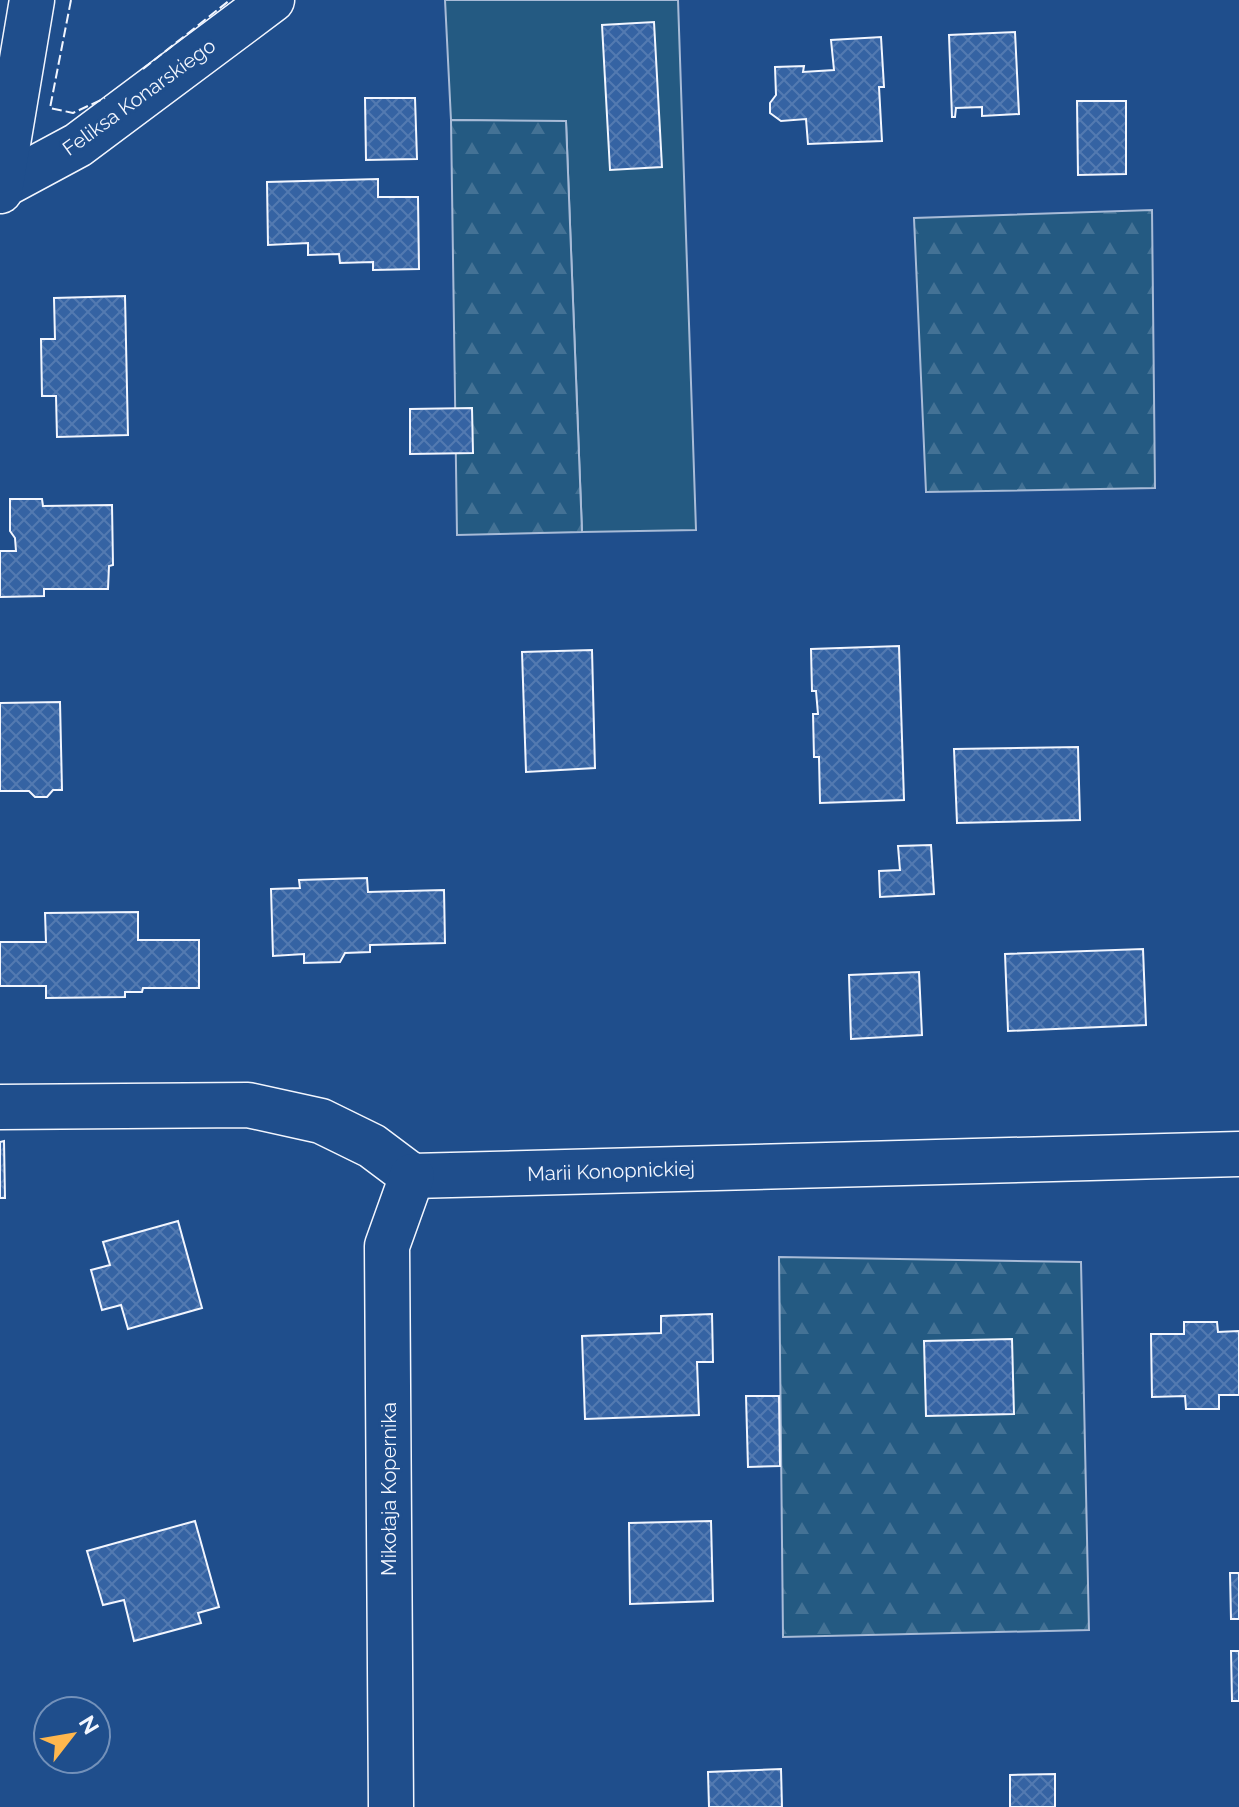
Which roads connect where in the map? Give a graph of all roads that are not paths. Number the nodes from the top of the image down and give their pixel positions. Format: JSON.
{"nodes":[{"id":1,"x":32,"y":0,"type":"edge"},
{"id":2,"x":272,"y":0,"type":"edge"},
{"id":3,"x":0,"y":188,"type":"edge"},
{"id":4,"x":0,"y":1107,"type":"edge"},
{"id":5,"x":1239,"y":1154,"type":"edge"},
{"id":6,"x":412,"y":1176,"type":"junction"},
{"id":7,"x":391,"y":1807,"type":"edge"}],
"edges":[{"from":1,"to":3,"type":"street"},
{"from":2,"to":3,"type":"street","name":"Feliksa Konarskiego"},
{"from":4,"to":6,"type":"street"},
{"from":5,"to":6,"type":"street","name":"Marii Konopnickiej"},
{"from":6,"to":7,"type":"street","name":"Mikołaja Kopernika"}]}
